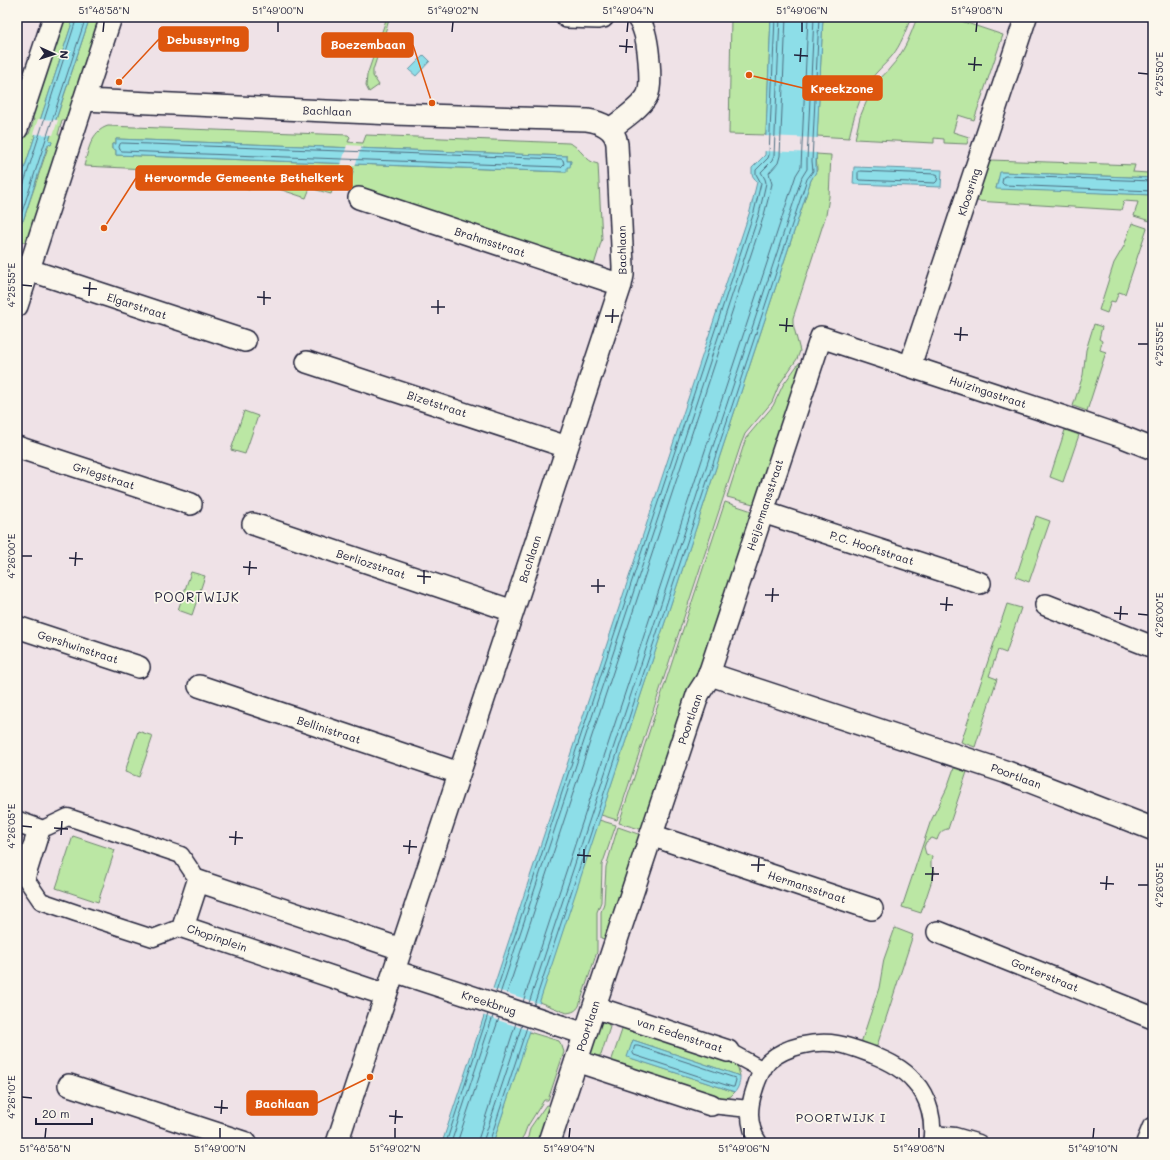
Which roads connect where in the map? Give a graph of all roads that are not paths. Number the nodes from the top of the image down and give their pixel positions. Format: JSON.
{"nodes":[{"id":1,"x":54,"y":17,"type":"edge"},
{"id":2,"x":111,"y":17,"type":"edge"},
{"id":3,"x":567,"y":17,"type":"edge"},
{"id":4,"x":604,"y":17,"type":"edge"},
{"id":5,"x":637,"y":17,"type":"edge"},
{"id":6,"x":1026,"y":17,"type":"edge"},
{"id":7,"x":84,"y":100,"type":"junction"},
{"id":8,"x":21,"y":102,"type":"edge"},
{"id":9,"x":17,"y":129,"type":"edge"},
{"id":10,"x":610,"y":129,"type":"junction"},
{"id":11,"x":359,"y":198,"type":"dead end"},
{"id":12,"x":23,"y":268,"type":"edge"},
{"id":13,"x":620,"y":285,"type":"junction"},
{"id":14,"x":17,"y":306,"type":"edge"},
{"id":15,"x":821,"y":337,"type":"joint"},
{"id":16,"x":245,"y":341,"type":"dead end"},
{"id":17,"x":308,"y":362,"type":"dead end"},
{"id":18,"x":910,"y":366,"type":"junction"},
{"id":19,"x":17,"y":447,"type":"edge"},
{"id":20,"x":567,"y":447,"type":"junction"},
{"id":21,"x":1153,"y":449,"type":"edge"},
{"id":22,"x":191,"y":504,"type":"dead end"},
{"id":23,"x":763,"y":512,"type":"junction"},
{"id":24,"x":253,"y":524,"type":"dead end"},
{"id":25,"x":980,"y":583,"type":"dead end"},
{"id":26,"x":1046,"y":605,"type":"dead end"},
{"id":27,"x":513,"y":611,"type":"junction"},
{"id":28,"x":17,"y":627,"type":"edge"},
{"id":29,"x":1153,"y":647,"type":"edge"},
{"id":30,"x":139,"y":667,"type":"dead end"},
{"id":31,"x":709,"y":674,"type":"junction"},
{"id":32,"x":199,"y":686,"type":"dead end"},
{"id":33,"x":460,"y":773,"type":"junction"},
{"id":34,"x":17,"y":822,"type":"edge"},
{"id":35,"x":47,"y":827,"type":"dead end"},
{"id":36,"x":1153,"y":829,"type":"edge"},
{"id":37,"x":651,"y":835,"type":"junction"},
{"id":38,"x":193,"y":874,"type":"dead end"},
{"id":39,"x":23,"y":877,"type":"edge"},
{"id":40,"x":872,"y":908,"type":"dead end"},
{"id":41,"x":174,"y":930,"type":"dead end"},
{"id":42,"x":938,"y":932,"type":"dead end"},
{"id":43,"x":401,"y":949,"type":"junction"},
{"id":44,"x":394,"y":971,"type":"junction"},
{"id":45,"x":386,"y":995,"type":"junction"},
{"id":46,"x":594,"y":1007,"type":"junction"},
{"id":47,"x":1153,"y":1018,"type":"edge"},
{"id":48,"x":585,"y":1034,"type":"junction"},
{"id":49,"x":728,"y":1051,"type":"joint"},
{"id":50,"x":576,"y":1061,"type":"junction"},
{"id":51,"x":763,"y":1070,"type":"junction"},
{"id":52,"x":69,"y":1085,"type":"dead end"},
{"id":53,"x":711,"y":1105,"type":"joint"},
{"id":54,"x":749,"y":1109,"type":"junction"},
{"id":55,"x":1153,"y":1128,"type":"edge"},
{"id":56,"x":932,"y":1138,"type":"edge"},
{"id":57,"x":246,"y":1143,"type":"edge"},
{"id":58,"x":337,"y":1143,"type":"edge"},
{"id":59,"x":549,"y":1143,"type":"edge"},
{"id":60,"x":759,"y":1143,"type":"edge"},
{"id":61,"x":979,"y":1143,"type":"edge"},
{"id":62,"x":1147,"y":1143,"type":"edge"}],
"edges":[{"from":1,"to":8,"type":"street"},
{"from":2,"to":7,"type":"street"},
{"from":3,"to":4,"type":"street"},
{"from":5,"to":10,"type":"street"},
{"from":6,"to":18,"type":"street","name":"Kloosring"},
{"from":7,"to":10,"type":"street","name":"Bachlaan"},
{"from":7,"to":12,"type":"street"},
{"from":8,"to":9,"type":"street"},
{"from":10,"to":13,"type":"street","name":"Bachlaan"},
{"from":11,"to":13,"type":"street","name":"Brahmsstraat"},
{"from":12,"to":14,"type":"street"},
{"from":12,"to":16,"type":"street","name":"Elgarstraat"},
{"from":13,"to":20,"type":"street","name":"Bachlaan"},
{"from":15,"to":18,"type":"street","name":"Huizingastraat"},
{"from":15,"to":23,"type":"street","name":"Heijermansstraat"},
{"from":17,"to":20,"type":"street","name":"Bizetstraat"},
{"from":18,"to":21,"type":"street","name":"Huizingastraat"},
{"from":19,"to":22,"type":"street","name":"Griegstraat"},
{"from":20,"to":27,"type":"street","name":"Bachlaan"},
{"from":23,"to":25,"type":"street","name":"P.C. Hooftstraat"},
{"from":23,"to":31,"type":"street","name":"Heijermansstraat"},
{"from":24,"to":27,"type":"street","name":"Berliozstraat"},
{"from":26,"to":29,"type":"street"},
{"from":27,"to":33,"type":"street","name":"Bachlaan"},
{"from":28,"to":30,"type":"street","name":"Gershwinstraat"},
{"from":31,"to":36,"type":"street","name":"Poortlaan"},
{"from":31,"to":37,"type":"street","name":"Poortlaan"},
{"from":32,"to":33,"type":"street","name":"Bellinistraat"},
{"from":33,"to":43,"type":"street","name":"Bachlaan"},
{"from":34,"to":39,"type":"street","name":"Chopinplein"},
{"from":35,"to":38,"type":"street"},
{"from":37,"to":40,"type":"street","name":"Hermansstraat"},
{"from":37,"to":46,"type":"street","name":"Poortlaan"},
{"from":39,"to":41,"type":"street","name":"Chopinplein"},
{"from":42,"to":47,"type":"street","name":"Gorterstraat"},
{"from":43,"to":44,"type":"street","name":"Bachlaan"},
{"from":43,"to":45,"type":"street","name":"Chopinplein"},
{"from":44,"to":45,"type":"street","name":"Bachlaan"},
{"from":44,"to":48,"type":"street","name":"Kreekbrug"},
{"from":45,"to":58,"type":"street","name":"Bachlaan"},
{"from":46,"to":48,"type":"street","name":"Poortlaan"},
{"from":46,"to":49,"type":"street","name":"van Eedenstraat"},
{"from":48,"to":50,"type":"street","name":"Poortlaan"},
{"from":49,"to":51,"type":"street","name":"van Eedenstraat"},
{"from":50,"to":53,"type":"street"},
{"from":50,"to":59,"type":"street","name":"Poortlaan"},
{"from":51,"to":54,"type":"street"},
{"from":51,"to":56,"type":"street"},
{"from":52,"to":57,"type":"street"},
{"from":53,"to":54,"type":"street"},
{"from":54,"to":60,"type":"street"},
{"from":55,"to":62,"type":"street"},
{"from":56,"to":61,"type":"street"}]}
